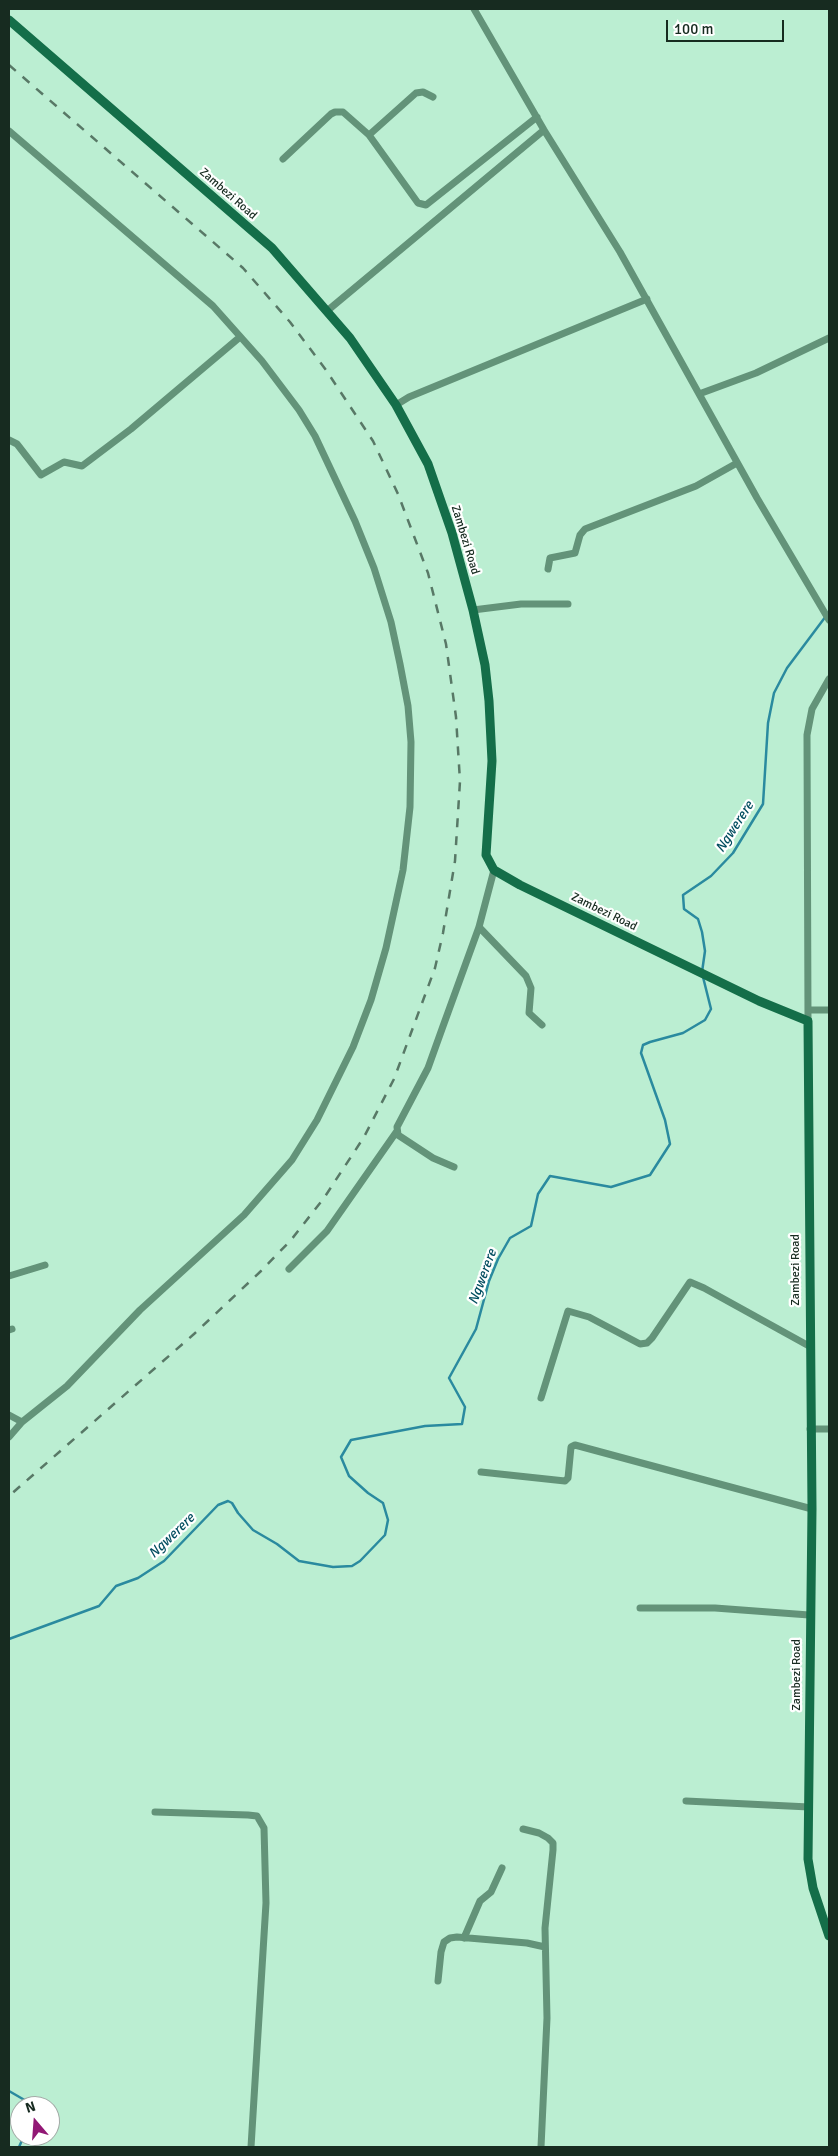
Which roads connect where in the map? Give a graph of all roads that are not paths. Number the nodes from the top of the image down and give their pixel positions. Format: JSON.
{"nodes":[{"id":1,"x":474,"y":9,"type":"edge"},
{"id":2,"x":9,"y":20,"type":"edge"},
{"id":3,"x":433,"y":97,"type":"dead end"},
{"id":4,"x":537,"y":117,"type":"junction"},
{"id":5,"x":544,"y":130,"type":"junction"},
{"id":6,"x":9,"y":131,"type":"edge"},
{"id":7,"x":369,"y":135,"type":"junction"},
{"id":8,"x":284,"y":159,"type":"dead end"},
{"id":9,"x":647,"y":299,"type":"junction"},
{"id":10,"x":327,"y":311,"type":"junction"},
{"id":11,"x":240,"y":337,"type":"junction"},
{"id":12,"x":829,"y":338,"type":"edge"},
{"id":13,"x":699,"y":394,"type":"junction"},
{"id":14,"x":396,"y":405,"type":"junction"},
{"id":15,"x":9,"y":440,"type":"edge"},
{"id":16,"x":737,"y":463,"type":"junction"},
{"id":17,"x":548,"y":569,"type":"dead end"},
{"id":18,"x":568,"y":604,"type":"dead end"},
{"id":19,"x":473,"y":610,"type":"junction"},
{"id":20,"x":829,"y":620,"type":"edge"},
{"id":21,"x":829,"y":679,"type":"edge"},
{"id":22,"x":494,"y":870,"type":"junction"},
{"id":23,"x":479,"y":927,"type":"junction"},
{"id":24,"x":809,"y":1010,"type":"junction"},
{"id":25,"x":829,"y":1010,"type":"edge"},
{"id":26,"x":808,"y":1021,"type":"junction"},
{"id":27,"x":542,"y":1025,"type":"dead end"},
{"id":28,"x":397,"y":1132,"type":"junction"},
{"id":29,"x":454,"y":1167,"type":"dead end"},
{"id":30,"x":45,"y":1265,"type":"dead end"},
{"id":31,"x":289,"y":1269,"type":"dead end"},
{"id":32,"x":9,"y":1276,"type":"edge"},
{"id":33,"x":809,"y":1346,"type":"junction"},
{"id":34,"x":541,"y":1398,"type":"dead end"},
{"id":35,"x":9,"y":1415,"type":"edge"},
{"id":36,"x":22,"y":1422,"type":"junction"},
{"id":37,"x":810,"y":1429,"type":"junction"},
{"id":38,"x":829,"y":1429,"type":"edge"},
{"id":39,"x":9,"y":1438,"type":"edge"},
{"id":40,"x":481,"y":1472,"type":"dead end"},
{"id":41,"x":812,"y":1510,"type":"junction"},
{"id":42,"x":640,"y":1608,"type":"dead end"},
{"id":43,"x":810,"y":1616,"type":"junction"},
{"id":44,"x":686,"y":1801,"type":"dead end"},
{"id":45,"x":809,"y":1807,"type":"junction"},
{"id":46,"x":155,"y":1812,"type":"dead end"},
{"id":47,"x":523,"y":1829,"type":"dead end"},
{"id":48,"x":502,"y":1868,"type":"dead end"},
{"id":49,"x":829,"y":1936,"type":"edge"},
{"id":50,"x":464,"y":1938,"type":"junction"},
{"id":51,"x":545,"y":1947,"type":"junction"},
{"id":52,"x":438,"y":1981,"type":"dead end"},
{"id":53,"x":251,"y":2147,"type":"edge"},
{"id":54,"x":540,"y":2147,"type":"edge"}],
"edges":[{"from":1,"to":4,"type":"street"},
{"from":2,"to":10,"type":"main road","name":"Zambezi Road"},
{"from":3,"to":7,"type":"street"},
{"from":4,"to":5,"type":"street"},
{"from":4,"to":7,"type":"street"},
{"from":5,"to":9,"type":"street"},
{"from":5,"to":10,"type":"street"},
{"from":6,"to":11,"type":"street"},
{"from":7,"to":8,"type":"street"},
{"from":9,"to":13,"type":"street"},
{"from":9,"to":14,"type":"street"},
{"from":10,"to":14,"type":"main road","name":"Zambezi Road"},
{"from":11,"to":15,"type":"street"},
{"from":11,"to":36,"type":"street"},
{"from":12,"to":13,"type":"street"},
{"from":13,"to":16,"type":"street"},
{"from":14,"to":19,"type":"main road","name":"Zambezi Road"},
{"from":16,"to":17,"type":"street"},
{"from":16,"to":20,"type":"street"},
{"from":18,"to":19,"type":"street"},
{"from":19,"to":22,"type":"main road","name":"Zambezi Road"},
{"from":21,"to":24,"type":"street"},
{"from":22,"to":23,"type":"street"},
{"from":22,"to":26,"type":"main road","name":"Zambezi Road"},
{"from":23,"to":27,"type":"street"},
{"from":23,"to":28,"type":"street"},
{"from":24,"to":25,"type":"street"},
{"from":24,"to":26,"type":"street"},
{"from":26,"to":33,"type":"main road","name":"Zambezi Road"},
{"from":28,"to":29,"type":"street"},
{"from":28,"to":31,"type":"street"},
{"from":30,"to":32,"type":"street"},
{"from":33,"to":34,"type":"street"},
{"from":33,"to":37,"type":"main road","name":"Zambezi Road"},
{"from":35,"to":36,"type":"street"},
{"from":36,"to":39,"type":"street"},
{"from":37,"to":38,"type":"street"},
{"from":37,"to":41,"type":"main road","name":"Zambezi Road"},
{"from":40,"to":41,"type":"street"},
{"from":41,"to":43,"type":"main road","name":"Zambezi Road"},
{"from":42,"to":43,"type":"street"},
{"from":43,"to":45,"type":"main road","name":"Zambezi Road"},
{"from":44,"to":45,"type":"street"},
{"from":45,"to":49,"type":"main road","name":"Zambezi Road"},
{"from":46,"to":53,"type":"street"},
{"from":47,"to":51,"type":"street"},
{"from":48,"to":50,"type":"street"},
{"from":50,"to":51,"type":"street"},
{"from":50,"to":52,"type":"street"},
{"from":51,"to":54,"type":"street"}]}
